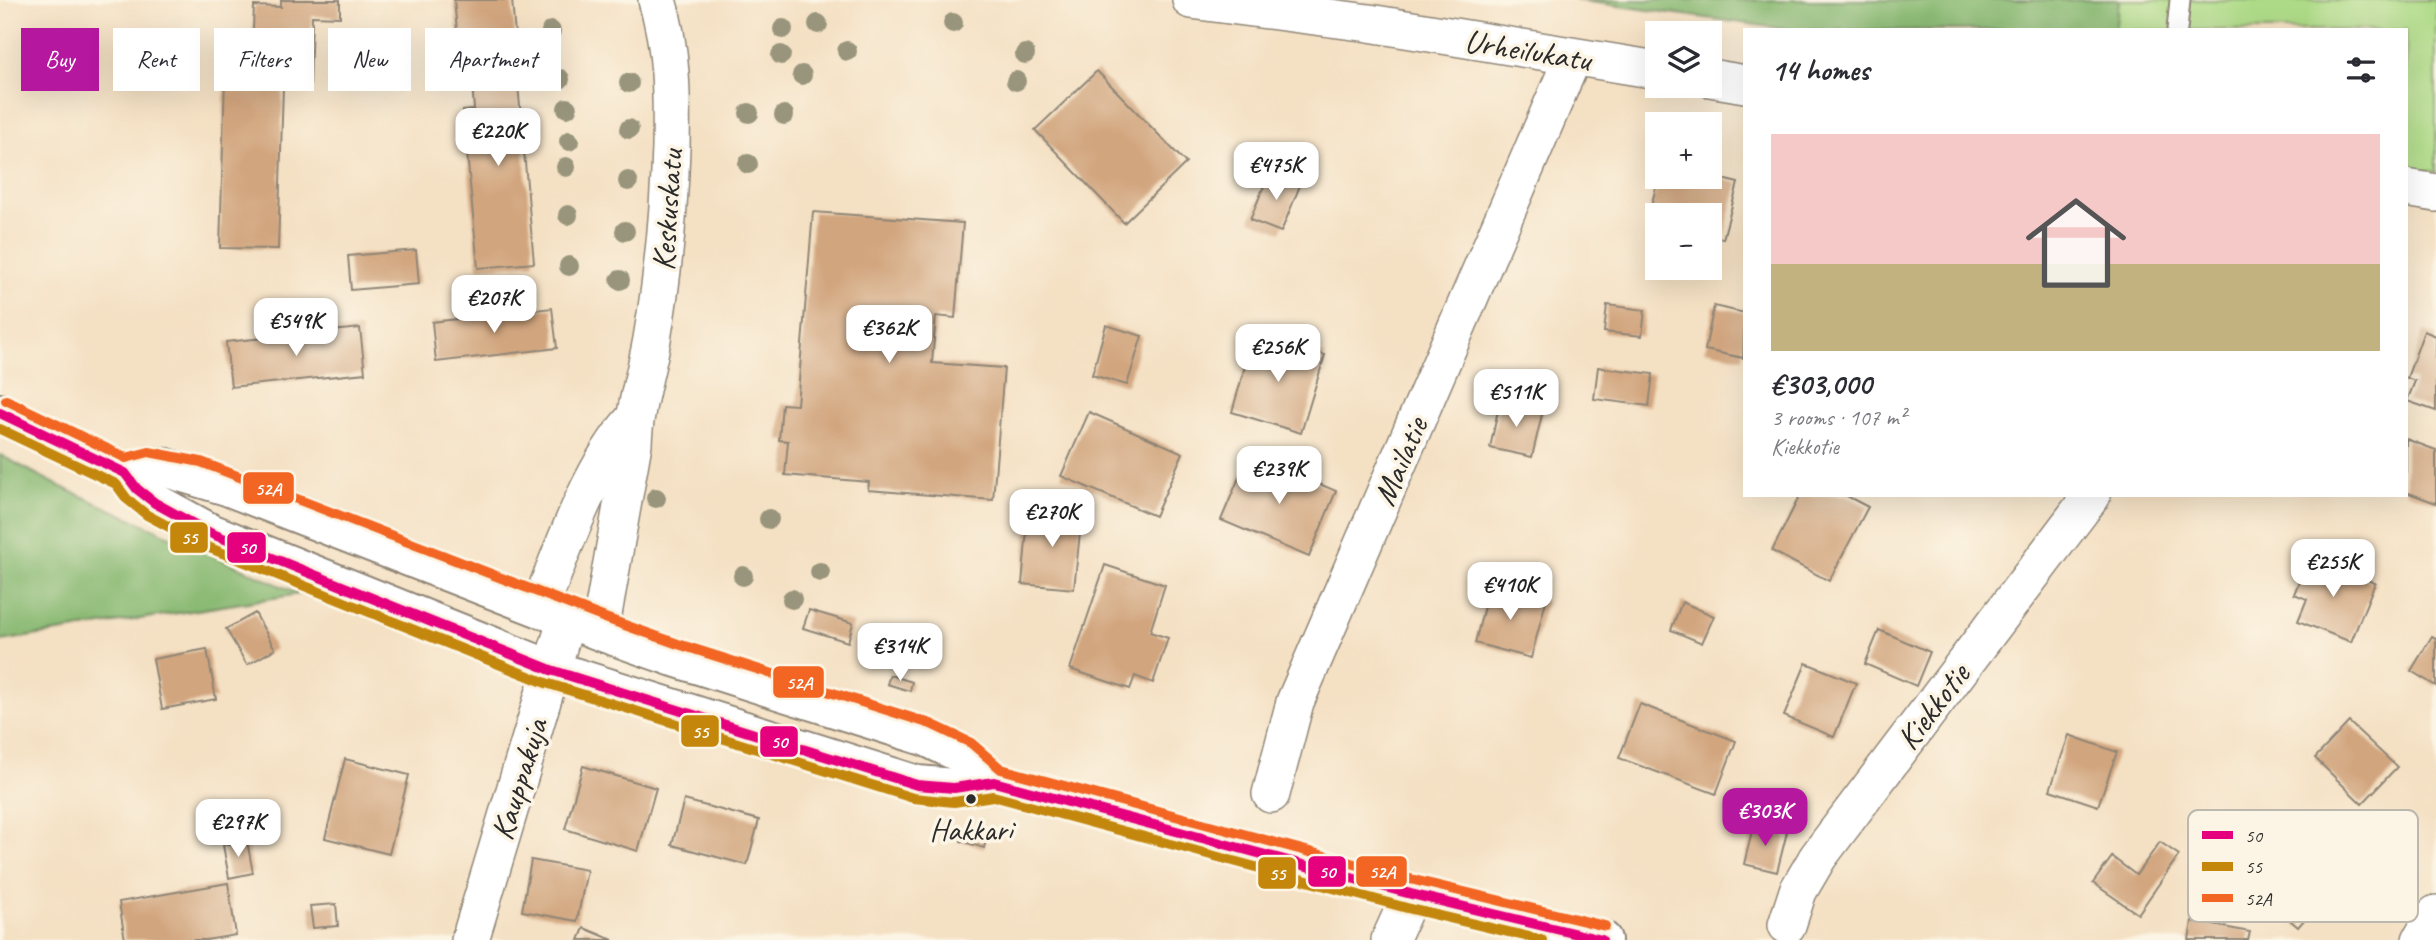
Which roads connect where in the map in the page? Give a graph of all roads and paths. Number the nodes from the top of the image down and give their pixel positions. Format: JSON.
{"nodes":[{"id":1,"x":657,"y":0,"type":"edge"},
{"id":2,"x":1191,"y":0,"type":"edge"},
{"id":3,"x":2180,"y":0,"type":"edge"},
{"id":4,"x":1308,"y":8,"type":"edge"},
{"id":5,"x":2177,"y":28,"type":"edge"},
{"id":6,"x":1573,"y":57,"type":"junction"},
{"id":7,"x":1645,"y":68,"type":"edge"},
{"id":8,"x":1722,"y":80,"type":"edge"},
{"id":9,"x":1743,"y":84,"type":"edge"},
{"id":10,"x":2408,"y":188,"type":"edge"},
{"id":11,"x":2436,"y":193,"type":"edge"},
{"id":12,"x":0,"y":413,"type":"edge"},
{"id":13,"x":634,"y":420,"type":"junction"},
{"id":14,"x":125,"y":472,"type":"junction"},
{"id":15,"x":2090,"y":497,"type":"edge"},
{"id":16,"x":569,"y":618,"type":"junction"},
{"id":17,"x":551,"y":670,"type":"junction"},
{"id":18,"x":994,"y":782,"type":"junction"},
{"id":19,"x":1271,"y":794,"type":"dead end"},
{"id":20,"x":1410,"y":894,"type":"junction"},
{"id":21,"x":2436,"y":914,"type":"edge"},
{"id":22,"x":1787,"y":925,"type":"dead end"},
{"id":23,"x":470,"y":940,"type":"edge"},
{"id":24,"x":1390,"y":940,"type":"edge"},
{"id":25,"x":1602,"y":940,"type":"edge"},
{"id":26,"x":2421,"y":940,"type":"edge"}],
"edges":[{"from":1,"to":13,"type":"street","name":"Keskuskatu"},
{"from":2,"to":4,"type":"street","name":"Urheilukatu"},
{"from":3,"to":5,"type":"lane"},
{"from":4,"to":6,"type":"street","name":"Urheilukatu"},
{"from":6,"to":7,"type":"street","name":"Urheilukatu"},
{"from":6,"to":19,"type":"street","name":"Mailatie"},
{"from":8,"to":9,"type":"street"},
{"from":10,"to":11,"type":"street"},
{"from":12,"to":14,"type":"main road"},
{"from":13,"to":16,"type":"street","name":"Keskuskatu"},
{"from":13,"to":16,"type":"street","name":"Keskuskatu"},
{"from":14,"to":16,"type":"main road"},
{"from":14,"to":17,"type":"main road"},
{"from":15,"to":22,"type":"street","name":"Kiekkotie"},
{"from":16,"to":17,"type":"street","name":"Kauppakuja"},
{"from":16,"to":18,"type":"main road"},
{"from":17,"to":18,"type":"main road"},
{"from":17,"to":23,"type":"street","name":"Kauppakuja"},
{"from":18,"to":20,"type":"main road"},
{"from":20,"to":24,"type":"street"},
{"from":20,"to":25,"type":"main road"},
{"from":21,"to":26,"type":"street"}]}
